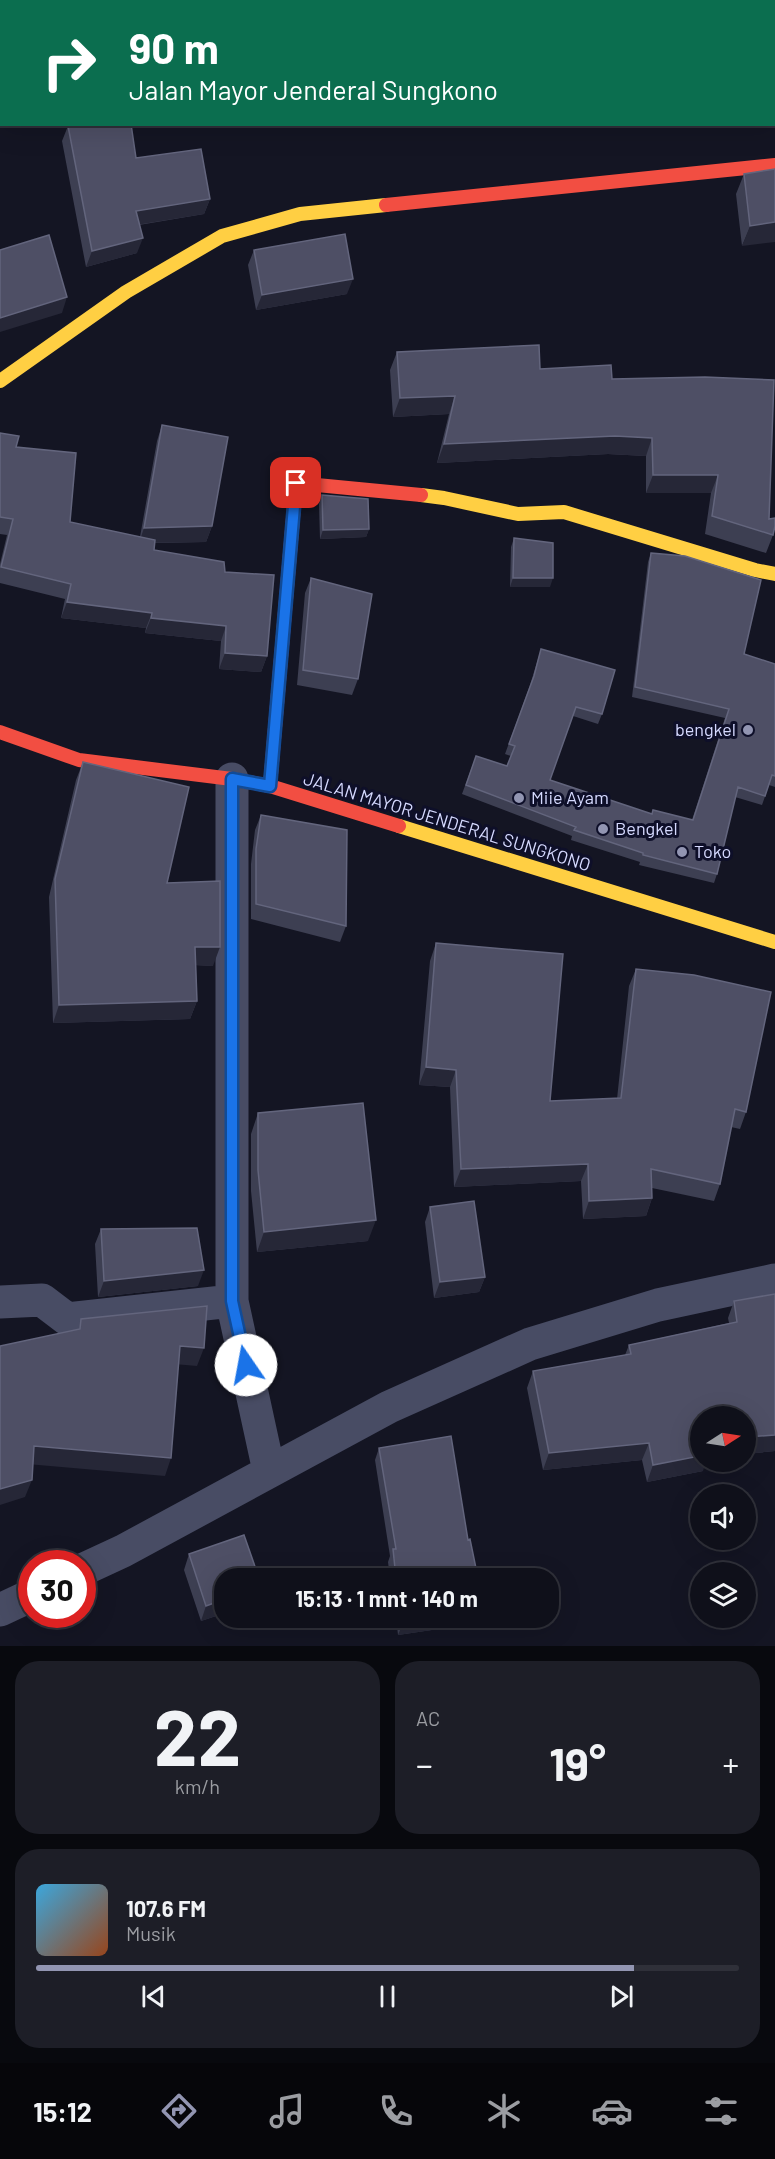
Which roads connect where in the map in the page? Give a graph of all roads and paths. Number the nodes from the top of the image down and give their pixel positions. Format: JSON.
{"nodes":[{"id":1,"x":775,"y":165,"type":"edge"},
{"id":2,"x":0,"y":381,"type":"edge"},
{"id":3,"x":775,"y":574,"type":"edge"},
{"id":4,"x":0,"y":732,"type":"edge"},
{"id":5,"x":232,"y":779,"type":"junction"},
{"id":6,"x":270,"y":786,"type":"junction"},
{"id":7,"x":775,"y":942,"type":"edge"},
{"id":8,"x":775,"y":1280,"type":"edge"},
{"id":9,"x":232,"y":1301,"type":"junction"},
{"id":10,"x":0,"y":1302,"type":"edge"},
{"id":11,"x":269,"y":1471,"type":"junction"},
{"id":12,"x":96,"y":1564,"type":"edge"},
{"id":13,"x":18,"y":1602,"type":"edge"},
{"id":14,"x":0,"y":1610,"type":"edge"}],
"edges":[{"from":1,"to":2,"type":"street"},
{"from":3,"to":6,"type":"street"},
{"from":4,"to":5,"type":"street","name":"JALAN MAYOR JENDERAL SUNGKONO"},
{"from":5,"to":6,"type":"street","name":"JALAN MAYOR JENDERAL SUNGKONO"},
{"from":5,"to":9,"type":"street"},
{"from":6,"to":7,"type":"street","name":"JALAN MAYOR JENDERAL SUNGKONO"},
{"from":8,"to":11,"type":"street"},
{"from":9,"to":10,"type":"street"},
{"from":9,"to":11,"type":"street"},
{"from":11,"to":12,"type":"street"},
{"from":13,"to":14,"type":"street"}]}
